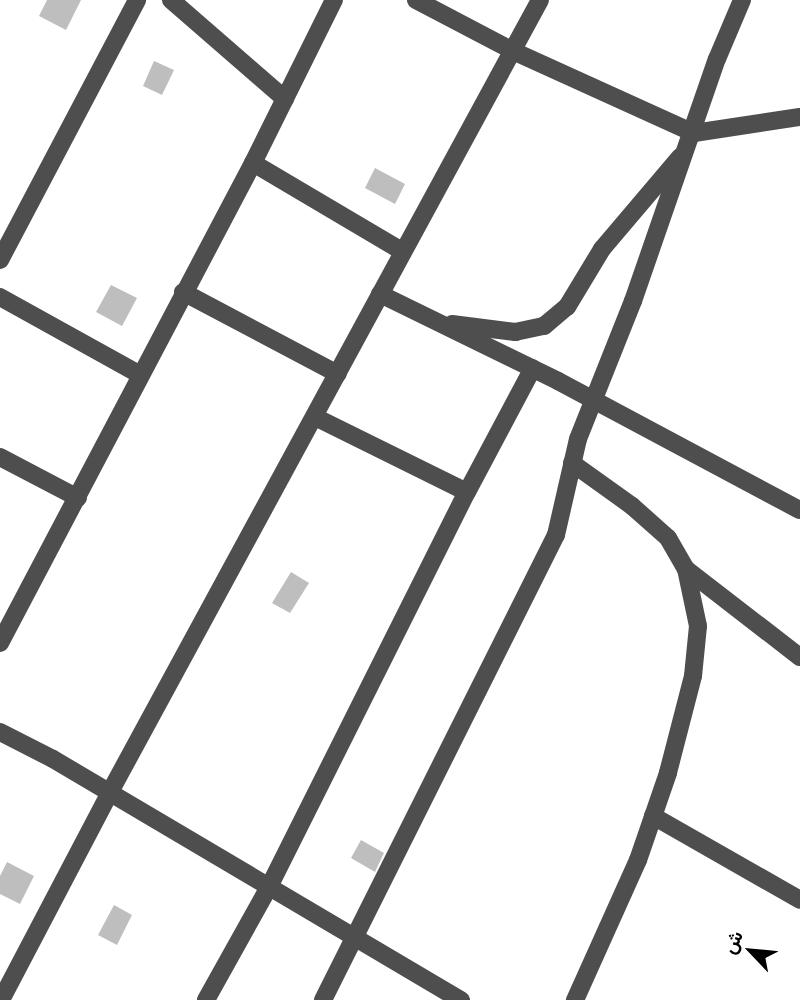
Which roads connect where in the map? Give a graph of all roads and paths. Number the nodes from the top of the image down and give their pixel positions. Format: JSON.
{"nodes":[{"id":1,"x":137,"y":0,"type":"edge"},
{"id":2,"x":171,"y":0,"type":"edge"},
{"id":3,"x":334,"y":0,"type":"edge"},
{"id":4,"x":416,"y":0,"type":"edge"},
{"id":5,"x":540,"y":0,"type":"edge"},
{"id":6,"x":742,"y":0,"type":"edge"},
{"id":7,"x":513,"y":51,"type":"junction"},
{"id":8,"x":285,"y":99,"type":"junction"},
{"id":9,"x":800,"y":117,"type":"edge"},
{"id":10,"x":691,"y":141,"type":"junction"},
{"id":11,"x":253,"y":163,"type":"junction"},
{"id":12,"x":402,"y":251,"type":"junction"},
{"id":13,"x":0,"y":260,"type":"edge"},
{"id":14,"x":183,"y":292,"type":"junction"},
{"id":15,"x":380,"y":293,"type":"junction"},
{"id":16,"x":0,"y":297,"type":"edge"},
{"id":17,"x":435,"y":321,"type":"junction"},
{"id":18,"x":533,"y":368,"type":"junction"},
{"id":19,"x":338,"y":374,"type":"junction"},
{"id":20,"x":141,"y":375,"type":"junction"},
{"id":21,"x":593,"y":401,"type":"junction"},
{"id":22,"x":315,"y":417,"type":"junction"},
{"id":23,"x":0,"y":457,"type":"edge"},
{"id":24,"x":572,"y":463,"type":"junction"},
{"id":25,"x":467,"y":492,"type":"junction"},
{"id":26,"x":78,"y":498,"type":"junction"},
{"id":27,"x":800,"y":510,"type":"edge"},
{"id":28,"x":687,"y":569,"type":"junction"},
{"id":29,"x":0,"y":643,"type":"edge"},
{"id":30,"x":800,"y":657,"type":"edge"},
{"id":31,"x":0,"y":732,"type":"edge"},
{"id":32,"x":110,"y":792,"type":"junction"},
{"id":33,"x":653,"y":816,"type":"junction"},
{"id":34,"x":269,"y":887,"type":"junction"},
{"id":35,"x":800,"y":900,"type":"edge"},
{"id":36,"x":353,"y":936,"type":"junction"},
{"id":37,"x":1,"y":1000,"type":"edge"},
{"id":38,"x":206,"y":1000,"type":"edge"},
{"id":39,"x":323,"y":1000,"type":"edge"},
{"id":40,"x":460,"y":1000,"type":"edge"},
{"id":41,"x":575,"y":1000,"type":"edge"}],
"edges":[{"from":1,"to":13,"type":"street"},
{"from":2,"to":8,"type":"street"},
{"from":3,"to":8,"type":"street"},
{"from":4,"to":7,"type":"street"},
{"from":5,"to":7,"type":"street"},
{"from":6,"to":10,"type":"street"},
{"from":7,"to":10,"type":"street"},
{"from":7,"to":12,"type":"street"},
{"from":8,"to":11,"type":"street"},
{"from":9,"to":10,"type":"street"},
{"from":10,"to":17,"type":"street"},
{"from":10,"to":21,"type":"street"},
{"from":11,"to":12,"type":"street"},
{"from":11,"to":14,"type":"street"},
{"from":12,"to":15,"type":"street"},
{"from":14,"to":19,"type":"street"},
{"from":14,"to":20,"type":"street"},
{"from":15,"to":17,"type":"street"},
{"from":15,"to":19,"type":"street"},
{"from":16,"to":20,"type":"street"},
{"from":17,"to":18,"type":"street"},
{"from":18,"to":21,"type":"street"},
{"from":18,"to":25,"type":"street"},
{"from":19,"to":22,"type":"street"},
{"from":20,"to":26,"type":"street"},
{"from":21,"to":24,"type":"street"},
{"from":21,"to":27,"type":"street"},
{"from":22,"to":25,"type":"street"},
{"from":22,"to":32,"type":"street"},
{"from":23,"to":26,"type":"street"},
{"from":24,"to":28,"type":"street"},
{"from":24,"to":36,"type":"street"},
{"from":25,"to":34,"type":"street"},
{"from":26,"to":29,"type":"street"},
{"from":28,"to":30,"type":"street"},
{"from":28,"to":33,"type":"street"},
{"from":31,"to":32,"type":"street"},
{"from":32,"to":34,"type":"street"},
{"from":32,"to":37,"type":"street"},
{"from":33,"to":35,"type":"street"},
{"from":33,"to":41,"type":"street"},
{"from":34,"to":36,"type":"street"},
{"from":34,"to":38,"type":"street"},
{"from":36,"to":39,"type":"street"},
{"from":36,"to":40,"type":"street"}]}
